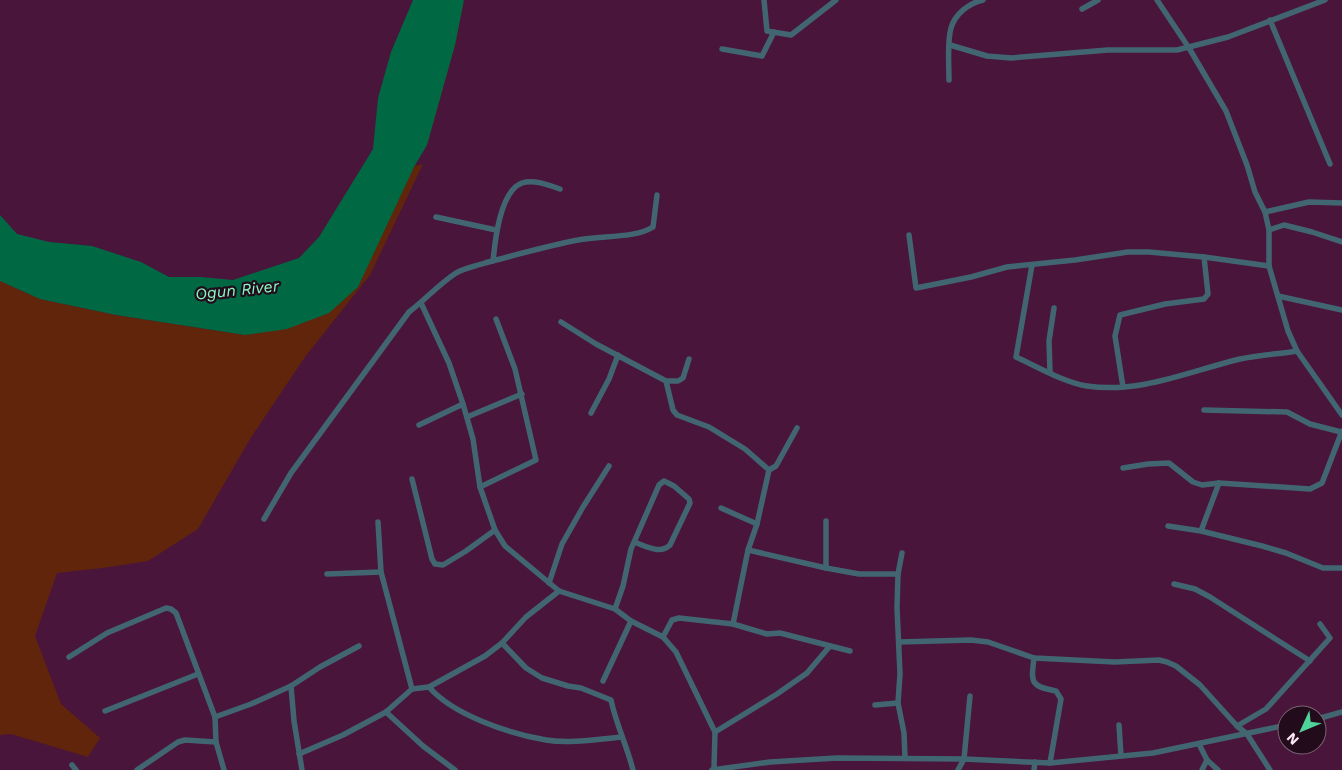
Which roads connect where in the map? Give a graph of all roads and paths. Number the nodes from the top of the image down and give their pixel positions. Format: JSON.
{"nodes":[{"id":1,"x":764,"y":0,"type":"edge"},
{"id":2,"x":836,"y":0,"type":"edge"},
{"id":3,"x":982,"y":0,"type":"edge"},
{"id":4,"x":1098,"y":0,"type":"edge"},
{"id":5,"x":1157,"y":0,"type":"edge"},
{"id":6,"x":1325,"y":0,"type":"edge"},
{"id":7,"x":1082,"y":9,"type":"dead end"},
{"id":8,"x":1270,"y":20,"type":"junction"},
{"id":9,"x":774,"y":32,"type":"junction"},
{"id":10,"x":950,"y":45,"type":"junction"},
{"id":11,"x":1189,"y":48,"type":"junction"},
{"id":12,"x":722,"y":49,"type":"dead end"},
{"id":13,"x":948,"y":80,"type":"dead end"},
{"id":14,"x":1330,"y":164,"type":"dead end"},
{"id":15,"x":560,"y":189,"type":"dead end"},
{"id":16,"x":657,"y":195,"type":"dead end"},
{"id":17,"x":1342,"y":203,"type":"edge"},
{"id":18,"x":1265,"y":212,"type":"junction"},
{"id":19,"x":436,"y":217,"type":"dead end"},
{"id":20,"x":496,"y":230,"type":"junction"},
{"id":21,"x":1269,"y":230,"type":"junction"},
{"id":22,"x":909,"y":235,"type":"dead end"},
{"id":23,"x":1342,"y":242,"type":"edge"},
{"id":24,"x":1204,"y":257,"type":"junction"},
{"id":25,"x":493,"y":261,"type":"junction"},
{"id":26,"x":1032,"y":265,"type":"junction"},
{"id":27,"x":1269,"y":266,"type":"junction"},
{"id":28,"x":1278,"y":296,"type":"junction"},
{"id":29,"x":421,"y":303,"type":"junction"},
{"id":30,"x":1054,"y":308,"type":"dead end"},
{"id":31,"x":1342,"y":310,"type":"edge"},
{"id":32,"x":496,"y":319,"type":"dead end"},
{"id":33,"x":561,"y":322,"type":"dead end"},
{"id":34,"x":1297,"y":351,"type":"junction"},
{"id":35,"x":618,"y":355,"type":"junction"},
{"id":36,"x":689,"y":359,"type":"dead end"},
{"id":37,"x":1050,"y":372,"type":"junction"},
{"id":38,"x":666,"y":381,"type":"junction"},
{"id":39,"x":1122,"y":387,"type":"junction"},
{"id":40,"x":522,"y":394,"type":"junction"},
{"id":41,"x":463,"y":404,"type":"junction"},
{"id":42,"x":1204,"y":410,"type":"dead end"},
{"id":43,"x":591,"y":413,"type":"dead end"},
{"id":44,"x":1342,"y":415,"type":"edge"},
{"id":45,"x":467,"y":417,"type":"junction"},
{"id":46,"x":419,"y":425,"type":"dead end"},
{"id":47,"x":797,"y":428,"type":"dead end"},
{"id":48,"x":1341,"y":431,"type":"edge"},
{"id":49,"x":609,"y":466,"type":"dead end"},
{"id":50,"x":1123,"y":468,"type":"dead end"},
{"id":51,"x":769,"y":470,"type":"junction"},
{"id":52,"x":412,"y":479,"type":"dead end"},
{"id":53,"x":1219,"y":483,"type":"junction"},
{"id":54,"x":480,"y":487,"type":"junction"},
{"id":55,"x":721,"y":508,"type":"dead end"},
{"id":56,"x":264,"y":519,"type":"dead end"},
{"id":57,"x":826,"y":521,"type":"dead end"},
{"id":58,"x":378,"y":522,"type":"dead end"},
{"id":59,"x":757,"y":524,"type":"junction"},
{"id":60,"x":1168,"y":526,"type":"dead end"},
{"id":61,"x":495,"y":530,"type":"junction"},
{"id":62,"x":1200,"y":531,"type":"junction"},
{"id":63,"x":634,"y":542,"type":"junction"},
{"id":64,"x":748,"y":550,"type":"junction"},
{"id":65,"x":902,"y":553,"type":"dead end"},
{"id":66,"x":826,"y":568,"type":"junction"},
{"id":67,"x":1342,"y":568,"type":"edge"},
{"id":68,"x":381,"y":572,"type":"junction"},
{"id":69,"x":327,"y":574,"type":"dead end"},
{"id":70,"x":898,"y":574,"type":"junction"},
{"id":71,"x":549,"y":583,"type":"junction"},
{"id":72,"x":1174,"y":584,"type":"dead end"},
{"id":73,"x":558,"y":591,"type":"junction"},
{"id":74,"x":615,"y":609,"type":"junction"},
{"id":75,"x":631,"y":621,"type":"junction"},
{"id":76,"x":733,"y":624,"type":"junction"},
{"id":77,"x":1320,"y":624,"type":"dead end"},
{"id":78,"x":664,"y":637,"type":"junction"},
{"id":79,"x":899,"y":642,"type":"junction"},
{"id":80,"x":502,"y":643,"type":"junction"},
{"id":81,"x":359,"y":646,"type":"dead end"},
{"id":82,"x":830,"y":646,"type":"junction"},
{"id":83,"x":850,"y":651,"type":"dead end"},
{"id":84,"x":69,"y":657,"type":"dead end"},
{"id":85,"x":1034,"y":658,"type":"junction"},
{"id":86,"x":1310,"y":661,"type":"junction"},
{"id":87,"x":198,"y":674,"type":"junction"},
{"id":88,"x":603,"y":681,"type":"dead end"},
{"id":89,"x":291,"y":686,"type":"junction"},
{"id":90,"x":429,"y":687,"type":"junction"},
{"id":91,"x":412,"y":689,"type":"junction"},
{"id":92,"x":970,"y":696,"type":"dead end"},
{"id":93,"x":898,"y":703,"type":"junction"},
{"id":94,"x":875,"y":705,"type":"dead end"},
{"id":95,"x":105,"y":711,"type":"dead end"},
{"id":96,"x":386,"y":712,"type":"junction"},
{"id":97,"x":1342,"y":712,"type":"edge"},
{"id":98,"x":1327,"y":716,"type":"edge"},
{"id":99,"x":215,"y":717,"type":"junction"},
{"id":100,"x":1119,"y":725,"type":"dead end"},
{"id":101,"x":1237,"y":726,"type":"junction"},
{"id":102,"x":1277,"y":727,"type":"edge"},
{"id":103,"x":715,"y":732,"type":"junction"},
{"id":104,"x":1247,"y":734,"type":"junction"},
{"id":105,"x":622,"y":737,"type":"junction"},
{"id":106,"x":216,"y":742,"type":"junction"},
{"id":107,"x":1199,"y":744,"type":"junction"},
{"id":108,"x":299,"y":754,"type":"junction"},
{"id":109,"x":1121,"y":756,"type":"junction"},
{"id":110,"x":906,"y":758,"type":"junction"},
{"id":111,"x":964,"y":758,"type":"junction"},
{"id":112,"x":1207,"y":760,"type":"junction"},
{"id":113,"x":1035,"y":762,"type":"junction"},
{"id":114,"x":1050,"y":763,"type":"junction"},
{"id":115,"x":754,"y":767,"type":"edge"},
{"id":116,"x":713,"y":769,"type":"edge"},
{"id":117,"x":137,"y":770,"type":"edge"},
{"id":118,"x":224,"y":770,"type":"edge"},
{"id":119,"x":302,"y":770,"type":"edge"},
{"id":120,"x":455,"y":770,"type":"edge"},
{"id":121,"x":633,"y":770,"type":"edge"},
{"id":122,"x":958,"y":770,"type":"edge"},
{"id":123,"x":1034,"y":770,"type":"edge"},
{"id":124,"x":1202,"y":770,"type":"edge"},
{"id":125,"x":1218,"y":770,"type":"edge"},
{"id":126,"x":1270,"y":770,"type":"edge"}],
"edges":[{"from":1,"to":9,"type":"street"},
{"from":2,"to":9,"type":"street"},
{"from":3,"to":10,"type":"street"},
{"from":4,"to":7,"type":"street"},
{"from":5,"to":11,"type":"street"},
{"from":6,"to":8,"type":"street"},
{"from":8,"to":11,"type":"street"},
{"from":8,"to":14,"type":"street"},
{"from":9,"to":12,"type":"street"},
{"from":10,"to":11,"type":"street"},
{"from":10,"to":13,"type":"street"},
{"from":11,"to":18,"type":"street"},
{"from":15,"to":20,"type":"street"},
{"from":16,"to":25,"type":"street"},
{"from":17,"to":18,"type":"street"},
{"from":18,"to":21,"type":"street"},
{"from":19,"to":20,"type":"street"},
{"from":20,"to":25,"type":"street"},
{"from":21,"to":23,"type":"street"},
{"from":21,"to":27,"type":"street"},
{"from":22,"to":26,"type":"street"},
{"from":24,"to":26,"type":"street"},
{"from":24,"to":27,"type":"street"},
{"from":24,"to":39,"type":"street"},
{"from":25,"to":29,"type":"street"},
{"from":26,"to":37,"type":"street"},
{"from":27,"to":28,"type":"street"},
{"from":28,"to":31,"type":"street"},
{"from":28,"to":34,"type":"street"},
{"from":29,"to":41,"type":"street"},
{"from":29,"to":56,"type":"street"},
{"from":30,"to":37,"type":"street"},
{"from":32,"to":40,"type":"street"},
{"from":33,"to":35,"type":"street"},
{"from":34,"to":39,"type":"street"},
{"from":34,"to":44,"type":"street"},
{"from":35,"to":38,"type":"street"},
{"from":35,"to":43,"type":"street"},
{"from":36,"to":38,"type":"street"},
{"from":37,"to":39,"type":"street"},
{"from":38,"to":51,"type":"street"},
{"from":40,"to":45,"type":"street"},
{"from":40,"to":54,"type":"street"},
{"from":41,"to":45,"type":"street"},
{"from":41,"to":46,"type":"street"},
{"from":42,"to":48,"type":"street"},
{"from":45,"to":54,"type":"street"},
{"from":47,"to":51,"type":"street"},
{"from":48,"to":53,"type":"street"},
{"from":49,"to":71,"type":"street"},
{"from":50,"to":53,"type":"street"},
{"from":51,"to":59,"type":"street"},
{"from":52,"to":61,"type":"street"},
{"from":53,"to":62,"type":"street"},
{"from":54,"to":61,"type":"street"},
{"from":55,"to":59,"type":"street"},
{"from":57,"to":66,"type":"street"},
{"from":58,"to":68,"type":"street"},
{"from":59,"to":64,"type":"street"},
{"from":60,"to":62,"type":"street"},
{"from":61,"to":71,"type":"street"},
{"from":62,"to":67,"type":"street"},
{"from":63,"to":63,"type":"street"},
{"from":63,"to":74,"type":"street"},
{"from":64,"to":66,"type":"street"},
{"from":64,"to":76,"type":"street"},
{"from":65,"to":70,"type":"street"},
{"from":66,"to":70,"type":"street"},
{"from":68,"to":69,"type":"street"},
{"from":68,"to":91,"type":"street"},
{"from":70,"to":79,"type":"street"},
{"from":71,"to":73,"type":"street"},
{"from":72,"to":86,"type":"street"},
{"from":73,"to":74,"type":"street"},
{"from":73,"to":80,"type":"street"},
{"from":74,"to":75,"type":"street"},
{"from":75,"to":78,"type":"street"},
{"from":75,"to":88,"type":"street"},
{"from":76,"to":78,"type":"street"},
{"from":76,"to":82,"type":"street"},
{"from":77,"to":86,"type":"street"},
{"from":78,"to":103,"type":"street"},
{"from":79,"to":85,"type":"street"},
{"from":79,"to":93,"type":"street"},
{"from":80,"to":90,"type":"street"},
{"from":80,"to":105,"type":"street"},
{"from":81,"to":89,"type":"street"},
{"from":82,"to":83,"type":"street"},
{"from":82,"to":103,"type":"street"},
{"from":84,"to":87,"type":"street"},
{"from":85,"to":101,"type":"street"},
{"from":85,"to":114,"type":"street"},
{"from":86,"to":101,"type":"street"},
{"from":87,"to":95,"type":"street"},
{"from":87,"to":99,"type":"street"},
{"from":89,"to":99,"type":"street"},
{"from":89,"to":108,"type":"street"},
{"from":90,"to":91,"type":"street"},
{"from":90,"to":105,"type":"street"},
{"from":91,"to":96,"type":"street"},
{"from":92,"to":111,"type":"street"},
{"from":93,"to":94,"type":"street"},
{"from":93,"to":110,"type":"street"},
{"from":96,"to":108,"type":"street"},
{"from":96,"to":120,"type":"street"},
{"from":97,"to":98,"type":"street"},
{"from":99,"to":106,"type":"street"},
{"from":100,"to":109,"type":"street"},
{"from":101,"to":104,"type":"street"},
{"from":102,"to":104,"type":"street"},
{"from":103,"to":116,"type":"street"},
{"from":104,"to":107,"type":"street"},
{"from":104,"to":126,"type":"street"},
{"from":105,"to":121,"type":"street"},
{"from":106,"to":117,"type":"street"},
{"from":106,"to":118,"type":"street"},
{"from":107,"to":109,"type":"street"},
{"from":107,"to":112,"type":"street"},
{"from":108,"to":119,"type":"street"},
{"from":109,"to":114,"type":"street"},
{"from":110,"to":111,"type":"street"},
{"from":110,"to":115,"type":"street"},
{"from":111,"to":113,"type":"street"},
{"from":111,"to":122,"type":"street"},
{"from":112,"to":124,"type":"street"},
{"from":112,"to":125,"type":"street"},
{"from":113,"to":114,"type":"street"},
{"from":113,"to":123,"type":"street"},
{"from":115,"to":116,"type":"street"}]}
